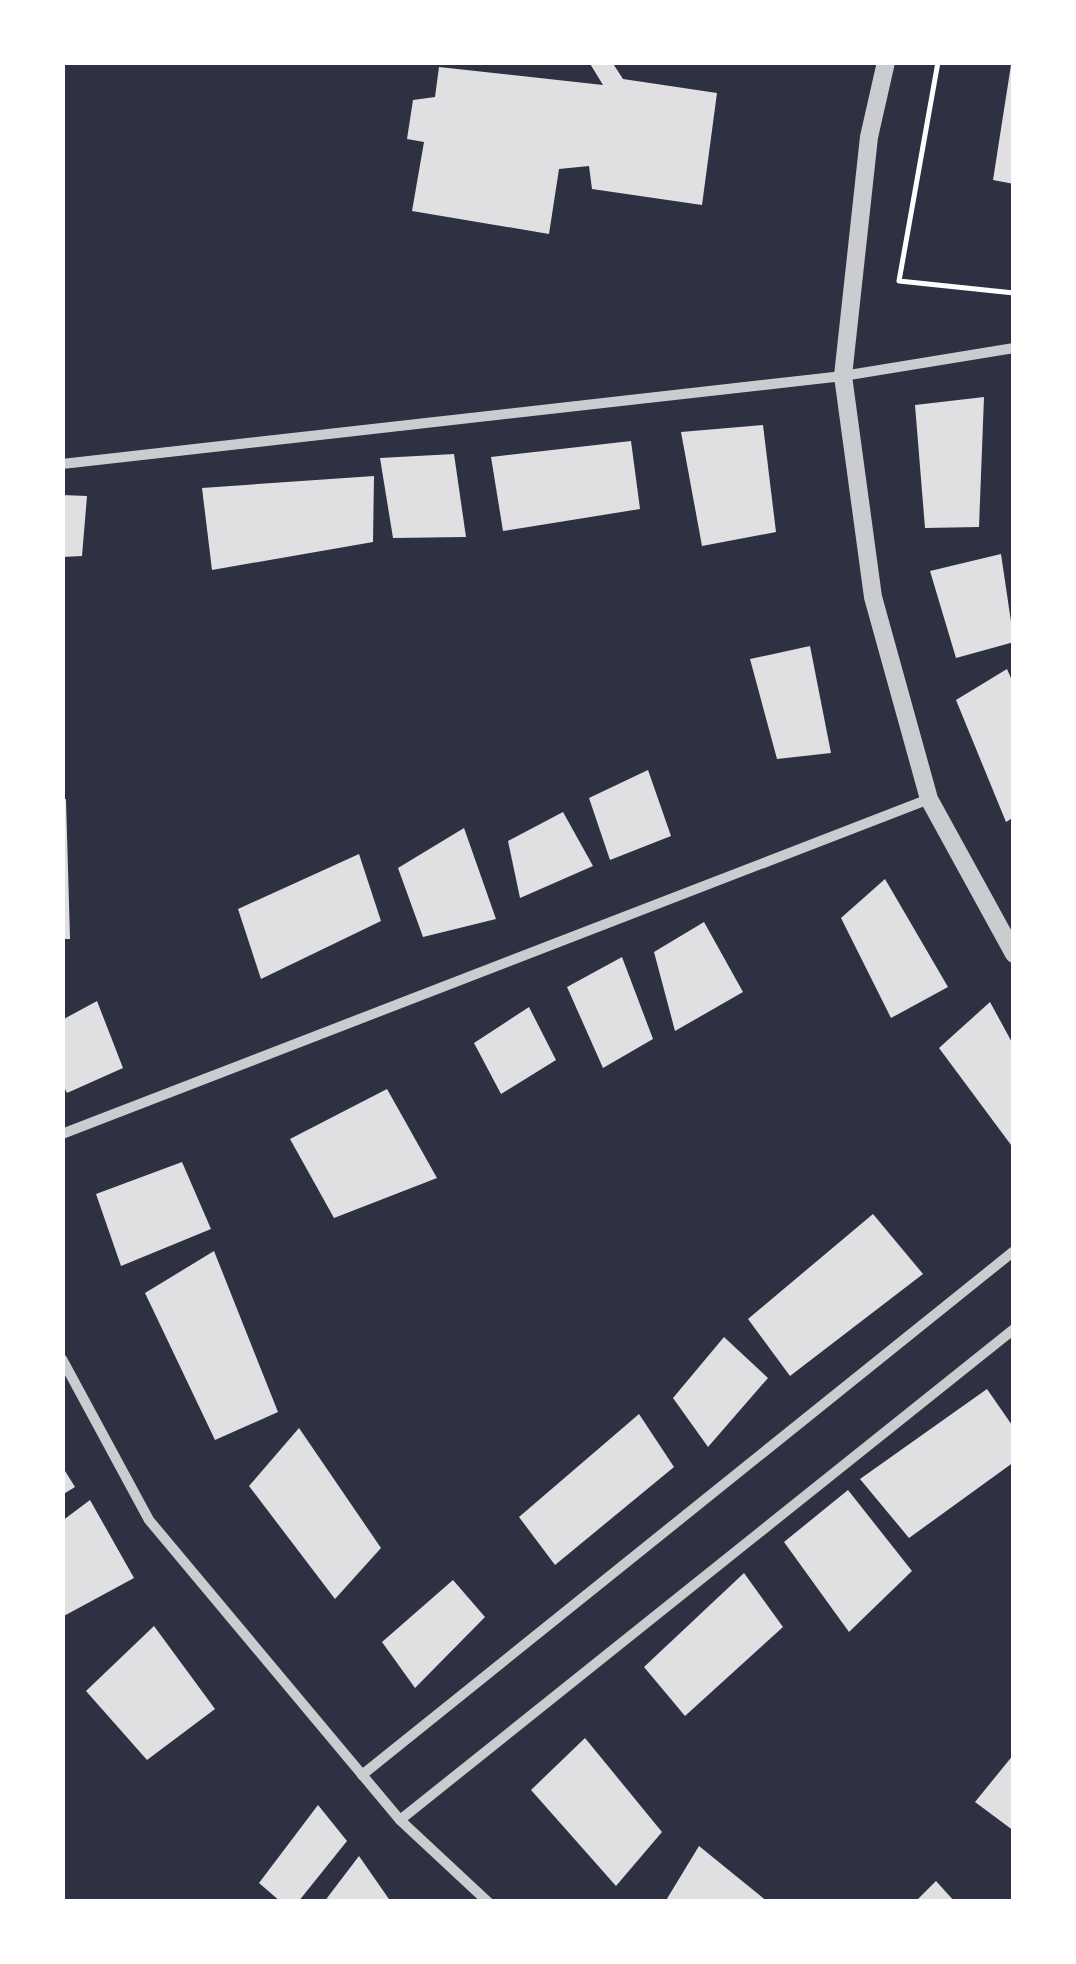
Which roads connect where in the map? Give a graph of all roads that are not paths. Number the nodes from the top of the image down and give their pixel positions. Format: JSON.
{"nodes":[{"id":1,"x":886,"y":62,"type":"edge"},
{"id":2,"x":1014,"y":348,"type":"edge"},
{"id":3,"x":844,"y":376,"type":"junction"},
{"id":4,"x":62,"y":464,"type":"edge"},
{"id":5,"x":930,"y":800,"type":"junction"},
{"id":6,"x":1014,"y":954,"type":"edge"},
{"id":7,"x":62,"y":1134,"type":"edge"},
{"id":8,"x":1014,"y":1251,"type":"edge"},
{"id":9,"x":1014,"y":1328,"type":"edge"},
{"id":10,"x":62,"y":1359,"type":"edge"},
{"id":11,"x":362,"y":1775,"type":"junction"},
{"id":12,"x":400,"y":1820,"type":"junction"},
{"id":13,"x":488,"y":1902,"type":"edge"}],
"edges":[{"from":1,"to":3,"type":"street"},
{"from":2,"to":3,"type":"street"},
{"from":3,"to":4,"type":"street"},
{"from":3,"to":5,"type":"street"},
{"from":5,"to":6,"type":"street"},
{"from":5,"to":7,"type":"street"},
{"from":8,"to":11,"type":"street"},
{"from":9,"to":12,"type":"street"},
{"from":10,"to":11,"type":"street"},
{"from":11,"to":12,"type":"street"},
{"from":12,"to":13,"type":"street"}]}
